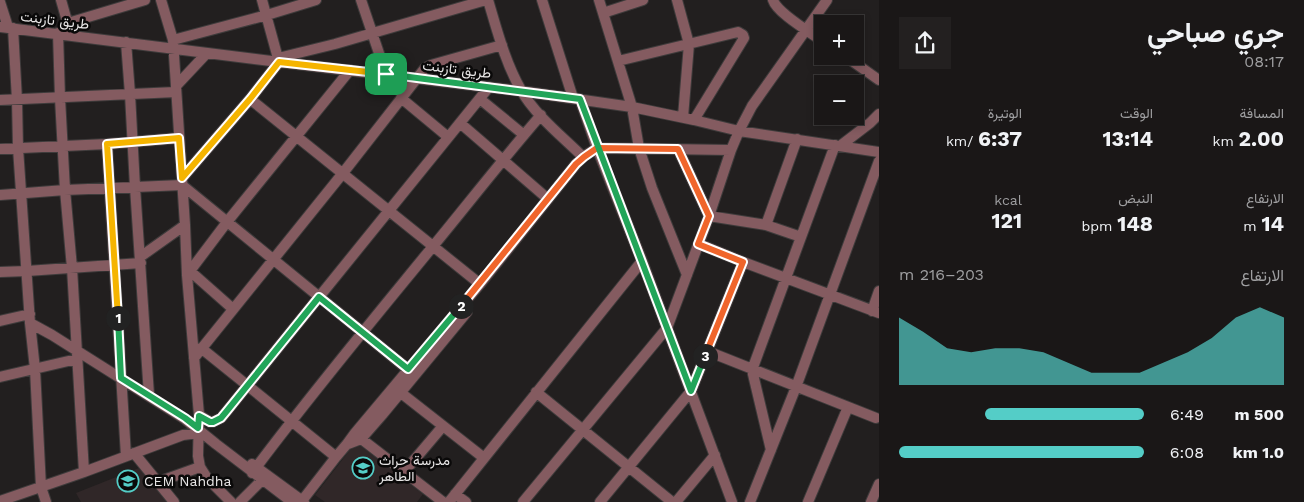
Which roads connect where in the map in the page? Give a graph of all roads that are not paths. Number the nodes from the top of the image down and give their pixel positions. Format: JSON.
{"nodes":[{"id":1,"x":61,"y":0,"type":"edge"},
{"id":2,"x":145,"y":0,"type":"edge"},
{"id":3,"x":161,"y":0,"type":"edge"},
{"id":4,"x":262,"y":0,"type":"edge"},
{"id":5,"x":316,"y":0,"type":"edge"},
{"id":6,"x":361,"y":0,"type":"edge"},
{"id":7,"x":487,"y":0,"type":"edge"},
{"id":8,"x":542,"y":0,"type":"edge"},
{"id":9,"x":599,"y":0,"type":"edge"},
{"id":10,"x":643,"y":0,"type":"edge"},
{"id":11,"x":677,"y":0,"type":"edge"},
{"id":12,"x":773,"y":0,"type":"edge"},
{"id":13,"x":827,"y":0,"type":"edge"},
{"id":14,"x":0,"y":2,"type":"edge"},
{"id":15,"x":603,"y":13,"type":"junction"},
{"id":16,"x":267,"y":15,"type":"junction"},
{"id":17,"x":68,"y":22,"type":"junction"},
{"id":18,"x":7,"y":27,"type":"edge"},
{"id":19,"x":807,"y":30,"type":"junction"},
{"id":20,"x":58,"y":33,"type":"junction"},
{"id":21,"x":372,"y":33,"type":"junction"},
{"id":22,"x":71,"y":35,"type":"junction"},
{"id":23,"x":814,"y":35,"type":"edge"},
{"id":24,"x":126,"y":42,"type":"junction"},
{"id":25,"x":173,"y":44,"type":"junction"},
{"id":26,"x":689,"y":44,"type":"junction"},
{"id":27,"x":502,"y":46,"type":"junction"},
{"id":28,"x":207,"y":53,"type":"junction"},
{"id":29,"x":279,"y":60,"type":"junction"},
{"id":30,"x":618,"y":61,"type":"junction"},
{"id":31,"x":858,"y":65,"type":"edge"},
{"id":32,"x":350,"y":70,"type":"junction"},
{"id":33,"x":386,"y":74,"type":"junction"},
{"id":34,"x":416,"y":78,"type":"junction"},
{"id":35,"x":879,"y":80,"type":"edge"},
{"id":36,"x":489,"y":87,"type":"junction"},
{"id":37,"x":176,"y":89,"type":"junction"},
{"id":38,"x":521,"y":91,"type":"junction"},
{"id":39,"x":130,"y":94,"type":"junction"},
{"id":40,"x":60,"y":98,"type":"junction"},
{"id":41,"x":401,"y":98,"type":"junction"},
{"id":42,"x":250,"y":99,"type":"junction"},
{"id":43,"x":480,"y":99,"type":"junction"},
{"id":44,"x":576,"y":99,"type":"junction"},
{"id":45,"x":0,"y":100,"type":"edge"},
{"id":46,"x":17,"y":100,"type":"junction"},
{"id":47,"x":632,"y":107,"type":"junction"},
{"id":48,"x":879,"y":114,"type":"edge"},
{"id":49,"x":540,"y":115,"type":"junction"},
{"id":50,"x":683,"y":117,"type":"junction"},
{"id":51,"x":694,"y":120,"type":"junction"},
{"id":52,"x":460,"y":123,"type":"junction"},
{"id":53,"x":739,"y":131,"type":"junction"},
{"id":54,"x":524,"y":135,"type":"junction"},
{"id":55,"x":297,"y":136,"type":"junction"},
{"id":56,"x":448,"y":137,"type":"junction"},
{"id":57,"x":179,"y":138,"type":"junction"},
{"id":58,"x":797,"y":139,"type":"junction"},
{"id":59,"x":133,"y":142,"type":"junction"},
{"id":60,"x":107,"y":144,"type":"junction"},
{"id":61,"x":63,"y":146,"type":"junction"},
{"id":62,"x":838,"y":146,"type":"junction"},
{"id":63,"x":18,"y":148,"type":"junction"},
{"id":64,"x":597,"y":148,"type":"junction"},
{"id":65,"x":639,"y":148,"type":"junction"},
{"id":66,"x":0,"y":149,"type":"edge"},
{"id":67,"x":678,"y":149,"type":"junction"},
{"id":68,"x":731,"y":150,"type":"junction"},
{"id":69,"x":879,"y":152,"type":"edge"},
{"id":70,"x":584,"y":157,"type":"junction"},
{"id":71,"x":502,"y":160,"type":"junction"},
{"id":72,"x":879,"y":162,"type":"edge"},
{"id":73,"x":343,"y":173,"type":"junction"},
{"id":74,"x":182,"y":182,"type":"junction"},
{"id":75,"x":875,"y":185,"type":"edge"},
{"id":76,"x":135,"y":187,"type":"junction"},
{"id":77,"x":110,"y":189,"type":"junction"},
{"id":78,"x":65,"y":190,"type":"junction"},
{"id":79,"x":22,"y":194,"type":"junction"},
{"id":80,"x":0,"y":196,"type":"edge"},
{"id":81,"x":548,"y":199,"type":"junction"},
{"id":82,"x":389,"y":210,"type":"junction"},
{"id":83,"x":709,"y":216,"type":"junction"},
{"id":84,"x":227,"y":222,"type":"junction"},
{"id":85,"x":185,"y":225,"type":"junction"},
{"id":86,"x":766,"y":225,"type":"junction"},
{"id":87,"x":801,"y":237,"type":"junction"},
{"id":88,"x":698,"y":244,"type":"junction"},
{"id":89,"x":433,"y":246,"type":"junction"},
{"id":90,"x":140,"y":260,"type":"junction"},
{"id":91,"x":273,"y":260,"type":"junction"},
{"id":92,"x":642,"y":261,"type":"junction"},
{"id":93,"x":743,"y":262,"type":"junction"},
{"id":94,"x":115,"y":265,"type":"junction"},
{"id":95,"x":72,"y":268,"type":"junction"},
{"id":96,"x":27,"y":271,"type":"junction"},
{"id":97,"x":0,"y":272,"type":"edge"},
{"id":98,"x":188,"y":273,"type":"junction"},
{"id":99,"x":687,"y":275,"type":"junction"},
{"id":100,"x":786,"y":278,"type":"junction"},
{"id":101,"x":480,"y":284,"type":"junction"},
{"id":102,"x":879,"y":291,"type":"edge"},
{"id":103,"x":830,"y":296,"type":"junction"},
{"id":104,"x":319,"y":297,"type":"junction"},
{"id":105,"x":233,"y":309,"type":"junction"},
{"id":106,"x":876,"y":312,"type":"edge"},
{"id":107,"x":30,"y":319,"type":"junction"},
{"id":108,"x":0,"y":321,"type":"edge"},
{"id":109,"x":667,"y":328,"type":"junction"},
{"id":110,"x":363,"y":332,"type":"junction"},
{"id":111,"x":201,"y":348,"type":"junction"},
{"id":112,"x":707,"y":351,"type":"junction"},
{"id":113,"x":76,"y":355,"type":"junction"},
{"id":114,"x":194,"y":358,"type":"junction"},
{"id":115,"x":34,"y":369,"type":"junction"},
{"id":116,"x":752,"y":370,"type":"junction"},
{"id":117,"x":412,"y":372,"type":"junction"},
{"id":118,"x":0,"y":377,"type":"edge"},
{"id":119,"x":121,"y":378,"type":"junction"},
{"id":120,"x":248,"y":385,"type":"junction"},
{"id":121,"x":796,"y":386,"type":"junction"},
{"id":122,"x":397,"y":389,"type":"junction"},
{"id":123,"x":691,"y":391,"type":"junction"},
{"id":124,"x":536,"y":392,"type":"junction"},
{"id":125,"x":149,"y":395,"type":"junction"},
{"id":126,"x":848,"y":407,"type":"junction"},
{"id":127,"x":878,"y":416,"type":"edge"},
{"id":128,"x":291,"y":421,"type":"junction"},
{"id":129,"x":198,"y":425,"type":"junction"},
{"id":130,"x":443,"y":426,"type":"junction"},
{"id":131,"x":582,"y":430,"type":"junction"},
{"id":132,"x":358,"y":436,"type":"junction"},
{"id":133,"x":771,"y":450,"type":"junction"},
{"id":134,"x":130,"y":454,"type":"junction"},
{"id":135,"x":715,"y":455,"type":"junction"},
{"id":136,"x":336,"y":457,"type":"junction"},
{"id":137,"x":484,"y":458,"type":"junction"},
{"id":138,"x":200,"y":467,"type":"junction"},
{"id":139,"x":628,"y":467,"type":"junction"},
{"id":140,"x":254,"y":470,"type":"junction"},
{"id":141,"x":84,"y":472,"type":"junction"},
{"id":142,"x":404,"y":472,"type":"junction"},
{"id":143,"x":265,"y":478,"type":"junction"},
{"id":144,"x":158,"y":482,"type":"junction"},
{"id":145,"x":879,"y":484,"type":"edge"},
{"id":146,"x":41,"y":487,"type":"junction"},
{"id":147,"x":452,"y":498,"type":"edge"},
{"id":148,"x":0,"y":501,"type":"edge"},
{"id":149,"x":46,"y":502,"type":"edge"},
{"id":150,"x":174,"y":502,"type":"edge"},
{"id":151,"x":231,"y":502,"type":"edge"},
{"id":152,"x":240,"y":502,"type":"edge"},
{"id":153,"x":300,"y":502,"type":"edge"},
{"id":154,"x":443,"y":502,"type":"edge"},
{"id":155,"x":466,"y":502,"type":"edge"},
{"id":156,"x":523,"y":502,"type":"edge"},
{"id":157,"x":600,"y":502,"type":"edge"},
{"id":158,"x":672,"y":502,"type":"edge"},
{"id":159,"x":676,"y":502,"type":"edge"},
{"id":160,"x":732,"y":502,"type":"edge"},
{"id":161,"x":750,"y":502,"type":"edge"},
{"id":162,"x":808,"y":502,"type":"edge"},
{"id":163,"x":872,"y":502,"type":"edge"}],
"edges":[{"from":1,"to":17,"type":"street"},
{"from":2,"to":17,"type":"street"},
{"from":3,"to":25,"type":"street"},
{"from":4,"to":16,"type":"street"},
{"from":5,"to":16,"type":"street"},
{"from":6,"to":21,"type":"street"},
{"from":7,"to":21,"type":"street"},
{"from":7,"to":27,"type":"street"},
{"from":8,"to":44,"type":"street"},
{"from":9,"to":15,"type":"street"},
{"from":10,"to":15,"type":"street"},
{"from":11,"to":26,"type":"street"},
{"from":12,"to":19,"type":"street"},
{"from":13,"to":19,"type":"street"},
{"from":14,"to":18,"type":"street"},
{"from":15,"to":30,"type":"street"},
{"from":16,"to":25,"type":"street"},
{"from":16,"to":29,"type":"street"},
{"from":17,"to":22,"type":"street"},
{"from":18,"to":20,"type":"street","name":"طريق تازبنت"},
{"from":18,"to":46,"type":"street"},
{"from":19,"to":23,"type":"street"},
{"from":19,"to":53,"type":"street"},
{"from":20,"to":22,"type":"street","name":"طريق تازبنت"},
{"from":20,"to":40,"type":"street"},
{"from":21,"to":29,"type":"street"},
{"from":21,"to":33,"type":"street"},
{"from":22,"to":24,"type":"street","name":"طريق تازبنت"},
{"from":24,"to":25,"type":"street","name":"طريق تازبنت"},
{"from":24,"to":39,"type":"street"},
{"from":25,"to":28,"type":"street","name":"طريق تازبنت"},
{"from":25,"to":37,"type":"street"},
{"from":26,"to":30,"type":"street"},
{"from":26,"to":50,"type":"street"},
{"from":26,"to":51,"type":"street"},
{"from":27,"to":34,"type":"street"},
{"from":27,"to":38,"type":"street"},
{"from":28,"to":29,"type":"street","name":"طريق تازبنت"},
{"from":28,"to":37,"type":"street"},
{"from":29,"to":32,"type":"street","name":"طريق تازبنت"},
{"from":29,"to":42,"type":"street"},
{"from":30,"to":47,"type":"street"},
{"from":31,"to":35,"type":"street"},
{"from":32,"to":33,"type":"street","name":"طريق تازبنت"},
{"from":32,"to":55,"type":"street"},
{"from":33,"to":34,"type":"street","name":"طريق تازبنت"},
{"from":34,"to":36,"type":"street","name":"طريق تازبنت"},
{"from":34,"to":41,"type":"street"},
{"from":36,"to":38,"type":"street","name":"طريق تازبنت"},
{"from":36,"to":43,"type":"street"},
{"from":37,"to":39,"type":"street"},
{"from":37,"to":57,"type":"street"},
{"from":38,"to":44,"type":"street","name":"طريق تازبنت"},
{"from":38,"to":49,"type":"street"},
{"from":39,"to":40,"type":"street"},
{"from":39,"to":59,"type":"street"},
{"from":40,"to":46,"type":"street"},
{"from":40,"to":61,"type":"street"},
{"from":41,"to":56,"type":"street"},
{"from":41,"to":73,"type":"street"},
{"from":42,"to":55,"type":"street"},
{"from":42,"to":74,"type":"street"},
{"from":43,"to":52,"type":"street"},
{"from":43,"to":54,"type":"street"},
{"from":44,"to":47,"type":"street","name":"طريق تازبنت"},
{"from":44,"to":64,"type":"street"},
{"from":45,"to":46,"type":"street"},
{"from":46,"to":63,"type":"street"},
{"from":47,"to":50,"type":"street","name":"طريق تازبنت"},
{"from":47,"to":65,"type":"street"},
{"from":48,"to":62,"type":"street"},
{"from":49,"to":54,"type":"street"},
{"from":49,"to":70,"type":"street"},
{"from":50,"to":51,"type":"street","name":"طريق تازبنت"},
{"from":51,"to":53,"type":"street","name":"طريق تازبنت"},
{"from":52,"to":56,"type":"street"},
{"from":52,"to":71,"type":"street"},
{"from":53,"to":58,"type":"street","name":"طريق تازبنت"},
{"from":53,"to":68,"type":"street"},
{"from":54,"to":71,"type":"street"},
{"from":55,"to":73,"type":"street"},
{"from":55,"to":84,"type":"street"},
{"from":56,"to":82,"type":"street"},
{"from":57,"to":59,"type":"street"},
{"from":57,"to":74,"type":"street"},
{"from":58,"to":62,"type":"street","name":"طريق تازبنت"},
{"from":58,"to":86,"type":"street"},
{"from":59,"to":60,"type":"street"},
{"from":59,"to":76,"type":"street"},
{"from":60,"to":61,"type":"street"},
{"from":60,"to":77,"type":"street"},
{"from":61,"to":63,"type":"street"},
{"from":61,"to":78,"type":"street"},
{"from":62,"to":69,"type":"street","name":"طريق تازبنت"},
{"from":62,"to":87,"type":"street"},
{"from":63,"to":66,"type":"street"},
{"from":63,"to":79,"type":"street"},
{"from":64,"to":65,"type":"street"},
{"from":64,"to":70,"type":"street"},
{"from":64,"to":92,"type":"street"},
{"from":65,"to":67,"type":"street"},
{"from":65,"to":99,"type":"street"},
{"from":67,"to":68,"type":"street"},
{"from":67,"to":83,"type":"street"},
{"from":68,"to":83,"type":"street"},
{"from":70,"to":81,"type":"street"},
{"from":71,"to":81,"type":"street"},
{"from":71,"to":89,"type":"street"},
{"from":72,"to":75,"type":"street"},
{"from":73,"to":82,"type":"street"},
{"from":73,"to":91,"type":"street"},
{"from":74,"to":76,"type":"street"},
{"from":74,"to":84,"type":"street"},
{"from":74,"to":85,"type":"street"},
{"from":75,"to":103,"type":"street"},
{"from":76,"to":77,"type":"street"},
{"from":76,"to":90,"type":"street"},
{"from":77,"to":78,"type":"street"},
{"from":77,"to":94,"type":"street"},
{"from":78,"to":79,"type":"street"},
{"from":78,"to":95,"type":"street"},
{"from":79,"to":80,"type":"street"},
{"from":79,"to":96,"type":"street"},
{"from":81,"to":101,"type":"street"},
{"from":82,"to":89,"type":"street"},
{"from":82,"to":104,"type":"street"},
{"from":83,"to":86,"type":"street"},
{"from":83,"to":88,"type":"street"},
{"from":84,"to":91,"type":"street"},
{"from":84,"to":98,"type":"street"},
{"from":85,"to":90,"type":"street"},
{"from":85,"to":98,"type":"street"},
{"from":86,"to":87,"type":"street"},
{"from":87,"to":100,"type":"street"},
{"from":88,"to":93,"type":"street"},
{"from":88,"to":99,"type":"street"},
{"from":89,"to":101,"type":"street"},
{"from":89,"to":110,"type":"street"},
{"from":90,"to":94,"type":"street"},
{"from":90,"to":125,"type":"street"},
{"from":91,"to":104,"type":"street"},
{"from":91,"to":105,"type":"street"},
{"from":92,"to":109,"type":"street"},
{"from":92,"to":124,"type":"street"},
{"from":93,"to":100,"type":"street"},
{"from":93,"to":112,"type":"street"},
{"from":94,"to":95,"type":"street"},
{"from":94,"to":119,"type":"street"},
{"from":95,"to":96,"type":"street"},
{"from":95,"to":113,"type":"street"},
{"from":96,"to":97,"type":"street"},
{"from":96,"to":107,"type":"street"},
{"from":98,"to":105,"type":"street"},
{"from":98,"to":114,"type":"street"},
{"from":99,"to":109,"type":"street"},
{"from":100,"to":103,"type":"street"},
{"from":100,"to":116,"type":"street"},
{"from":101,"to":117,"type":"street"},
{"from":102,"to":106,"type":"street"},
{"from":103,"to":106,"type":"street"},
{"from":103,"to":121,"type":"street"},
{"from":104,"to":110,"type":"street"},
{"from":104,"to":120,"type":"street"},
{"from":105,"to":111,"type":"street"},
{"from":107,"to":108,"type":"street"},
{"from":107,"to":113,"type":"street"},
{"from":107,"to":115,"type":"street"},
{"from":109,"to":123,"type":"street"},
{"from":109,"to":131,"type":"street"},
{"from":110,"to":117,"type":"street"},
{"from":110,"to":128,"type":"street"},
{"from":111,"to":114,"type":"street"},
{"from":111,"to":120,"type":"street"},
{"from":112,"to":116,"type":"street"},
{"from":112,"to":123,"type":"street"},
{"from":113,"to":115,"type":"street"},
{"from":113,"to":119,"type":"street"},
{"from":113,"to":141,"type":"street"},
{"from":114,"to":129,"type":"street"},
{"from":115,"to":118,"type":"street"},
{"from":115,"to":146,"type":"street"},
{"from":116,"to":121,"type":"street"},
{"from":116,"to":133,"type":"street"},
{"from":117,"to":122,"type":"street"},
{"from":119,"to":125,"type":"street"},
{"from":119,"to":134,"type":"street"},
{"from":120,"to":128,"type":"street"},
{"from":120,"to":129,"type":"street"},
{"from":121,"to":126,"type":"street"},
{"from":121,"to":133,"type":"street"},
{"from":122,"to":130,"type":"street"},
{"from":122,"to":132,"type":"street"},
{"from":123,"to":135,"type":"street"},
{"from":123,"to":139,"type":"street"},
{"from":124,"to":131,"type":"street"},
{"from":124,"to":137,"type":"street"},
{"from":125,"to":129,"type":"street"},
{"from":126,"to":127,"type":"street"},
{"from":126,"to":162,"type":"street"},
{"from":128,"to":136,"type":"street"},
{"from":128,"to":140,"type":"street"},
{"from":129,"to":134,"type":"street"},
{"from":129,"to":138,"type":"street"},
{"from":129,"to":140,"type":"street"},
{"from":130,"to":137,"type":"street"},
{"from":130,"to":142,"type":"street"},
{"from":131,"to":139,"type":"street"},
{"from":131,"to":156,"type":"street"},
{"from":132,"to":136,"type":"street"},
{"from":132,"to":142,"type":"street"},
{"from":133,"to":161,"type":"street"},
{"from":134,"to":141,"type":"street"},
{"from":134,"to":144,"type":"street"},
{"from":135,"to":159,"type":"street"},
{"from":135,"to":160,"type":"street"},
{"from":136,"to":153,"type":"street"},
{"from":137,"to":147,"type":"street"},
{"from":138,"to":144,"type":"street"},
{"from":138,"to":151,"type":"street"},
{"from":139,"to":157,"type":"street"},
{"from":139,"to":158,"type":"street"},
{"from":140,"to":143,"type":"street"},
{"from":141,"to":146,"type":"street"},
{"from":142,"to":154,"type":"street"},
{"from":143,"to":152,"type":"street"},
{"from":143,"to":153,"type":"street"},
{"from":144,"to":150,"type":"street"},
{"from":145,"to":163,"type":"street"},
{"from":146,"to":148,"type":"street"},
{"from":146,"to":149,"type":"street"},
{"from":147,"to":155,"type":"street"}]}
